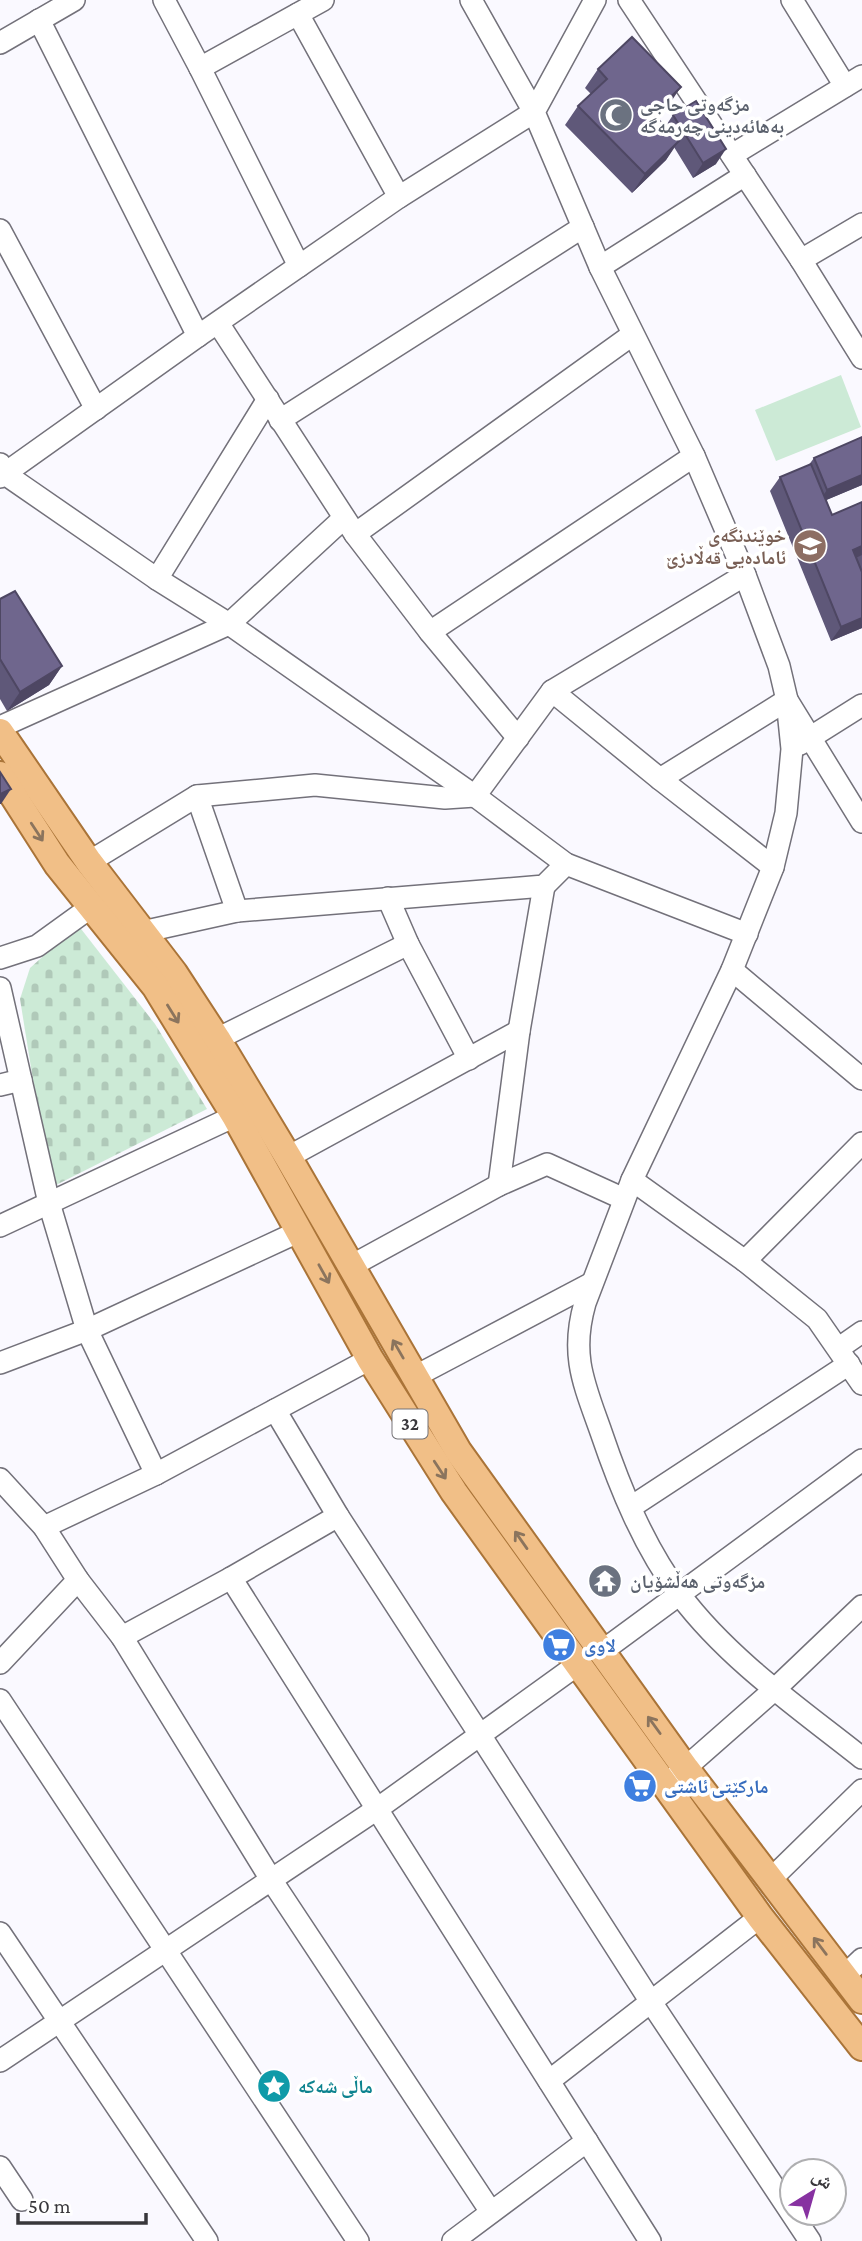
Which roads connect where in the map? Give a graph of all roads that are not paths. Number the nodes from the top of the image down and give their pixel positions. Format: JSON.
{"nodes":[{"id":1,"x":74,"y":0,"type":"edge"},
{"id":2,"x":164,"y":0,"type":"edge"},
{"id":3,"x":323,"y":0,"type":"edge"},
{"id":4,"x":471,"y":0,"type":"edge"},
{"id":5,"x":595,"y":0,"type":"edge"},
{"id":6,"x":629,"y":0,"type":"edge"},
{"id":7,"x":792,"y":0,"type":"edge"},
{"id":8,"x":45,"y":11,"type":"edge"},
{"id":9,"x":298,"y":14,"type":"junction"},
{"id":10,"x":0,"y":43,"type":"edge"},
{"id":11,"x":200,"y":68,"type":"junction"},
{"id":12,"x":854,"y":81,"type":"edge"},
{"id":13,"x":534,"y":112,"type":"junction"},
{"id":14,"x":732,"y":155,"type":"junction"},
{"id":15,"x":745,"y":175,"type":"junction"},
{"id":16,"x":399,"y":197,"type":"junction"},
{"id":17,"x":862,"y":223,"type":"edge"},
{"id":18,"x":583,"y":227,"type":"junction"},
{"id":19,"x":0,"y":230,"type":"edge"},
{"id":20,"x":801,"y":260,"type":"junction"},
{"id":21,"x":299,"y":266,"type":"junction"},
{"id":22,"x":600,"y":267,"type":"junction"},
{"id":23,"x":218,"y":323,"type":"junction"},
{"id":24,"x":632,"y":335,"type":"junction"},
{"id":25,"x":198,"y":336,"type":"junction"},
{"id":26,"x":862,"y":358,"type":"edge"},
{"id":27,"x":268,"y":399,"type":"junction"},
{"id":28,"x":96,"y":409,"type":"junction"},
{"id":29,"x":280,"y":420,"type":"junction"},
{"id":30,"x":694,"y":456,"type":"junction"},
{"id":31,"x":2,"y":472,"type":"edge"},
{"id":32,"x":350,"y":526,"type":"junction"},
{"id":33,"x":745,"y":575,"type":"junction"},
{"id":34,"x":157,"y":579,"type":"junction"},
{"id":35,"x":229,"y":624,"type":"junction"},
{"id":36,"x":430,"y":632,"type":"junction"},
{"id":37,"x":552,"y":691,"type":"junction"},
{"id":38,"x":787,"y":700,"type":"junction"},
{"id":39,"x":862,"y":705,"type":"edge"},
{"id":40,"x":0,"y":729,"type":"edge"},
{"id":41,"x":518,"y":738,"type":"junction"},
{"id":42,"x":801,"y":743,"type":"junction"},
{"id":43,"x":0,"y":775,"type":"edge"},
{"id":44,"x":660,"y":779,"type":"junction"},
{"id":45,"x":197,"y":796,"type":"junction"},
{"id":46,"x":475,"y":796,"type":"junction"},
{"id":47,"x":862,"y":822,"type":"edge"},
{"id":48,"x":89,"y":862,"type":"junction"},
{"id":49,"x":566,"y":864,"type":"junction"},
{"id":50,"x":773,"y":867,"type":"junction"},
{"id":51,"x":544,"y":886,"type":"junction"},
{"id":52,"x":387,"y":898,"type":"junction"},
{"id":53,"x":91,"y":907,"type":"junction"},
{"id":54,"x":237,"y":911,"type":"junction"},
{"id":55,"x":142,"y":932,"type":"junction"},
{"id":56,"x":747,"y":934,"type":"junction"},
{"id":57,"x":408,"y":944,"type":"junction"},
{"id":58,"x":0,"y":958,"type":"edge"},
{"id":59,"x":732,"y":970,"type":"junction"},
{"id":60,"x":0,"y":988,"type":"edge"},
{"id":61,"x":519,"y":1031,"type":"junction"},
{"id":62,"x":217,"y":1039,"type":"junction"},
{"id":63,"x":469,"y":1059,"type":"junction"},
{"id":64,"x":862,"y":1079,"type":"edge"},
{"id":65,"x":10,"y":1082,"type":"edge"},
{"id":66,"x":235,"y":1116,"type":"junction"},
{"id":67,"x":862,"y":1143,"type":"edge"},
{"id":68,"x":288,"y":1157,"type":"junction"},
{"id":69,"x":499,"y":1185,"type":"junction"},
{"id":70,"x":628,"y":1189,"type":"junction"},
{"id":71,"x":49,"y":1203,"type":"junction"},
{"id":72,"x":0,"y":1226,"type":"edge"},
{"id":73,"x":300,"y":1231,"type":"junction"},
{"id":74,"x":745,"y":1261,"type":"junction"},
{"id":75,"x":351,"y":1266,"type":"junction"},
{"id":76,"x":592,"y":1283,"type":"junction"},
{"id":77,"x":87,"y":1330,"type":"junction"},
{"id":78,"x":862,"y":1332,"type":"edge"},
{"id":79,"x":844,"y":1356,"type":"junction"},
{"id":80,"x":370,"y":1359,"type":"junction"},
{"id":81,"x":0,"y":1363,"type":"edge"},
{"id":82,"x":414,"y":1377,"type":"junction"},
{"id":83,"x":862,"y":1384,"type":"edge"},
{"id":84,"x":275,"y":1410,"type":"junction"},
{"id":85,"x":862,"y":1460,"type":"edge"},
{"id":86,"x":156,"y":1474,"type":"junction"},
{"id":87,"x":0,"y":1479,"type":"edge"},
{"id":88,"x":631,"y":1507,"type":"junction"},
{"id":89,"x":338,"y":1516,"type":"junction"},
{"id":90,"x":44,"y":1527,"type":"junction"},
{"id":91,"x":231,"y":1578,"type":"junction"},
{"id":92,"x":78,"y":1580,"type":"junction"},
{"id":93,"x":680,"y":1594,"type":"junction"},
{"id":94,"x":862,"y":1606,"type":"edge"},
{"id":95,"x":122,"y":1637,"type":"junction"},
{"id":96,"x":601,"y":1652,"type":"junction"},
{"id":97,"x":0,"y":1663,"type":"edge"},
{"id":98,"x":577,"y":1665,"type":"junction"},
{"id":99,"x":775,"y":1689,"type":"junction"},
{"id":100,"x":0,"y":1700,"type":"edge"},
{"id":101,"x":480,"y":1735,"type":"junction"},
{"id":102,"x":862,"y":1758,"type":"edge"},
{"id":103,"x":675,"y":1777,"type":"junction"},
{"id":104,"x":862,"y":1790,"type":"edge"},
{"id":105,"x":377,"y":1809,"type":"junction"},
{"id":106,"x":770,"y":1880,"type":"junction"},
{"id":107,"x":272,"y":1881,"type":"junction"},
{"id":108,"x":760,"y":1917,"type":"junction"},
{"id":109,"x":0,"y":1933,"type":"edge"},
{"id":110,"x":165,"y":1950,"type":"junction"},
{"id":111,"x":853,"y":1968,"type":"edge"},
{"id":112,"x":862,"y":2000,"type":"edge"},
{"id":113,"x":651,"y":2002,"type":"junction"},
{"id":114,"x":59,"y":2022,"type":"junction"},
{"id":115,"x":862,"y":2047,"type":"edge"},
{"id":116,"x":0,"y":2061,"type":"edge"},
{"id":117,"x":549,"y":2081,"type":"junction"},
{"id":118,"x":586,"y":2141,"type":"junction"},
{"id":119,"x":0,"y":2167,"type":"edge"},
{"id":120,"x":22,"y":2200,"type":"dead end"},
{"id":121,"x":491,"y":2212,"type":"junction"},
{"id":122,"x":207,"y":2241,"type":"edge"},
{"id":123,"x":358,"y":2241,"type":"edge"},
{"id":124,"x":453,"y":2241,"type":"edge"},
{"id":125,"x":649,"y":2241,"type":"edge"},
{"id":126,"x":810,"y":2241,"type":"edge"}],
"edges":[{"from":1,"to":8,"type":"street"},
{"from":2,"to":11,"type":"street"},
{"from":3,"to":9,"type":"street"},
{"from":4,"to":13,"type":"street"},
{"from":5,"to":13,"type":"street"},
{"from":6,"to":14,"type":"street"},
{"from":7,"to":12,"type":"street"},
{"from":8,"to":10,"type":"street"},
{"from":8,"to":25,"type":"street"},
{"from":9,"to":11,"type":"street"},
{"from":9,"to":16,"type":"street"},
{"from":11,"to":21,"type":"street"},
{"from":12,"to":14,"type":"street"},
{"from":13,"to":16,"type":"street"},
{"from":13,"to":18,"type":"street"},
{"from":14,"to":15,"type":"street"},
{"from":15,"to":20,"type":"street"},
{"from":15,"to":22,"type":"street"},
{"from":16,"to":21,"type":"street"},
{"from":17,"to":20,"type":"street"},
{"from":18,"to":22,"type":"street"},
{"from":18,"to":29,"type":"street"},
{"from":19,"to":28,"type":"street"},
{"from":20,"to":26,"type":"street"},
{"from":21,"to":23,"type":"street"},
{"from":22,"to":24,"type":"street"},
{"from":23,"to":25,"type":"street"},
{"from":23,"to":27,"type":"street"},
{"from":24,"to":30,"type":"street"},
{"from":24,"to":32,"type":"street"},
{"from":25,"to":28,"type":"street"},
{"from":27,"to":29,"type":"street"},
{"from":27,"to":34,"type":"street"},
{"from":28,"to":31,"type":"street"},
{"from":29,"to":32,"type":"street"},
{"from":30,"to":33,"type":"street"},
{"from":30,"to":36,"type":"street"},
{"from":31,"to":34,"type":"street"},
{"from":32,"to":35,"type":"street"},
{"from":32,"to":36,"type":"street"},
{"from":33,"to":37,"type":"street"},
{"from":33,"to":38,"type":"street"},
{"from":34,"to":35,"type":"street"},
{"from":35,"to":40,"type":"street"},
{"from":35,"to":46,"type":"street"},
{"from":36,"to":41,"type":"street"},
{"from":37,"to":41,"type":"street"},
{"from":37,"to":44,"type":"street"},
{"from":38,"to":42,"type":"street"},
{"from":38,"to":44,"type":"street"},
{"from":39,"to":42,"type":"street"},
{"from":40,"to":48,"type":"main road","number":"32"},
{"from":41,"to":46,"type":"street"},
{"from":42,"to":47,"type":"street"},
{"from":42,"to":50,"type":"street"},
{"from":43,"to":53,"type":"main road","number":"32","one_way":true},
{"from":44,"to":50,"type":"street"},
{"from":45,"to":46,"type":"street"},
{"from":45,"to":48,"type":"street"},
{"from":45,"to":54,"type":"street"},
{"from":46,"to":49,"type":"street"},
{"from":48,"to":55,"type":"main road","number":"32"},
{"from":49,"to":51,"type":"street"},
{"from":49,"to":56,"type":"street"},
{"from":50,"to":56,"type":"street"},
{"from":51,"to":52,"type":"street"},
{"from":51,"to":61,"type":"street"},
{"from":52,"to":54,"type":"street"},
{"from":52,"to":57,"type":"street"},
{"from":53,"to":58,"type":"street"},
{"from":53,"to":66,"type":"main road","number":"32","one_way":true},
{"from":54,"to":55,"type":"street"},
{"from":55,"to":62,"type":"main road","number":"32"},
{"from":56,"to":59,"type":"street"},
{"from":57,"to":62,"type":"street"},
{"from":57,"to":63,"type":"street"},
{"from":59,"to":64,"type":"street"},
{"from":59,"to":70,"type":"street"},
{"from":60,"to":65,"type":"street"},
{"from":61,"to":63,"type":"street"},
{"from":61,"to":69,"type":"street"},
{"from":62,"to":68,"type":"main road","number":"32"},
{"from":63,"to":68,"type":"street"},
{"from":65,"to":71,"type":"street"},
{"from":66,"to":71,"type":"street"},
{"from":66,"to":73,"type":"main road","number":"32"},
{"from":67,"to":74,"type":"street"},
{"from":68,"to":75,"type":"main road","number":"32"},
{"from":69,"to":70,"type":"street"},
{"from":69,"to":75,"type":"street"},
{"from":70,"to":74,"type":"street"},
{"from":70,"to":76,"type":"street"},
{"from":71,"to":72,"type":"street"},
{"from":71,"to":77,"type":"street"},
{"from":73,"to":77,"type":"street"},
{"from":73,"to":80,"type":"main road","number":"32","one_way":true},
{"from":74,"to":79,"type":"street"},
{"from":82,"to":75,"type":"main road","number":"32","one_way":true},
{"from":76,"to":82,"type":"street"},
{"from":76,"to":88,"type":"street"},
{"from":77,"to":81,"type":"street"},
{"from":77,"to":86,"type":"street"},
{"from":78,"to":79,"type":"street"},
{"from":79,"to":83,"type":"street"},
{"from":79,"to":88,"type":"street"},
{"from":80,"to":84,"type":"street"},
{"from":80,"to":98,"type":"main road","number":"32","one_way":true},
{"from":96,"to":82,"type":"main road","number":"32","one_way":true},
{"from":84,"to":86,"type":"street"},
{"from":84,"to":89,"type":"street"},
{"from":85,"to":93,"type":"street"},
{"from":86,"to":90,"type":"street"},
{"from":87,"to":90,"type":"street"},
{"from":88,"to":93,"type":"street"},
{"from":89,"to":91,"type":"street"},
{"from":89,"to":101,"type":"street"},
{"from":90,"to":92,"type":"street"},
{"from":91,"to":95,"type":"street"},
{"from":91,"to":105,"type":"street"},
{"from":92,"to":95,"type":"street"},
{"from":92,"to":97,"type":"street"},
{"from":93,"to":96,"type":"street"},
{"from":93,"to":99,"type":"street"},
{"from":94,"to":99,"type":"street"},
{"from":95,"to":107,"type":"street"},
{"from":103,"to":96,"type":"main road","number":"32","one_way":true},
{"from":98,"to":101,"type":"street"},
{"from":98,"to":103,"type":"main road","number":"32"},
{"from":99,"to":102,"type":"street"},
{"from":99,"to":103,"type":"street"},
{"from":100,"to":110,"type":"street"},
{"from":101,"to":105,"type":"street"},
{"from":101,"to":113,"type":"street"},
{"from":103,"to":106,"type":"main road","number":"32"},
{"from":103,"to":108,"type":"main road","number":"32"},
{"from":104,"to":106,"type":"street"},
{"from":105,"to":107,"type":"street"},
{"from":105,"to":117,"type":"street"},
{"from":111,"to":106,"type":"main road","number":"32","one_way":true},
{"from":107,"to":110,"type":"street"},
{"from":107,"to":121,"type":"street"},
{"from":108,"to":113,"type":"street"},
{"from":108,"to":115,"type":"main road","number":"32"},
{"from":109,"to":114,"type":"street"},
{"from":110,"to":114,"type":"street"},
{"from":110,"to":123,"type":"street"},
{"from":111,"to":112,"type":"main road","number":"32"},
{"from":113,"to":117,"type":"street"},
{"from":113,"to":126,"type":"street"},
{"from":114,"to":116,"type":"street"},
{"from":114,"to":122,"type":"street"},
{"from":117,"to":118,"type":"street"},
{"from":118,"to":121,"type":"street"},
{"from":118,"to":125,"type":"street"},
{"from":119,"to":120,"type":"street"},
{"from":121,"to":124,"type":"street"}]}
